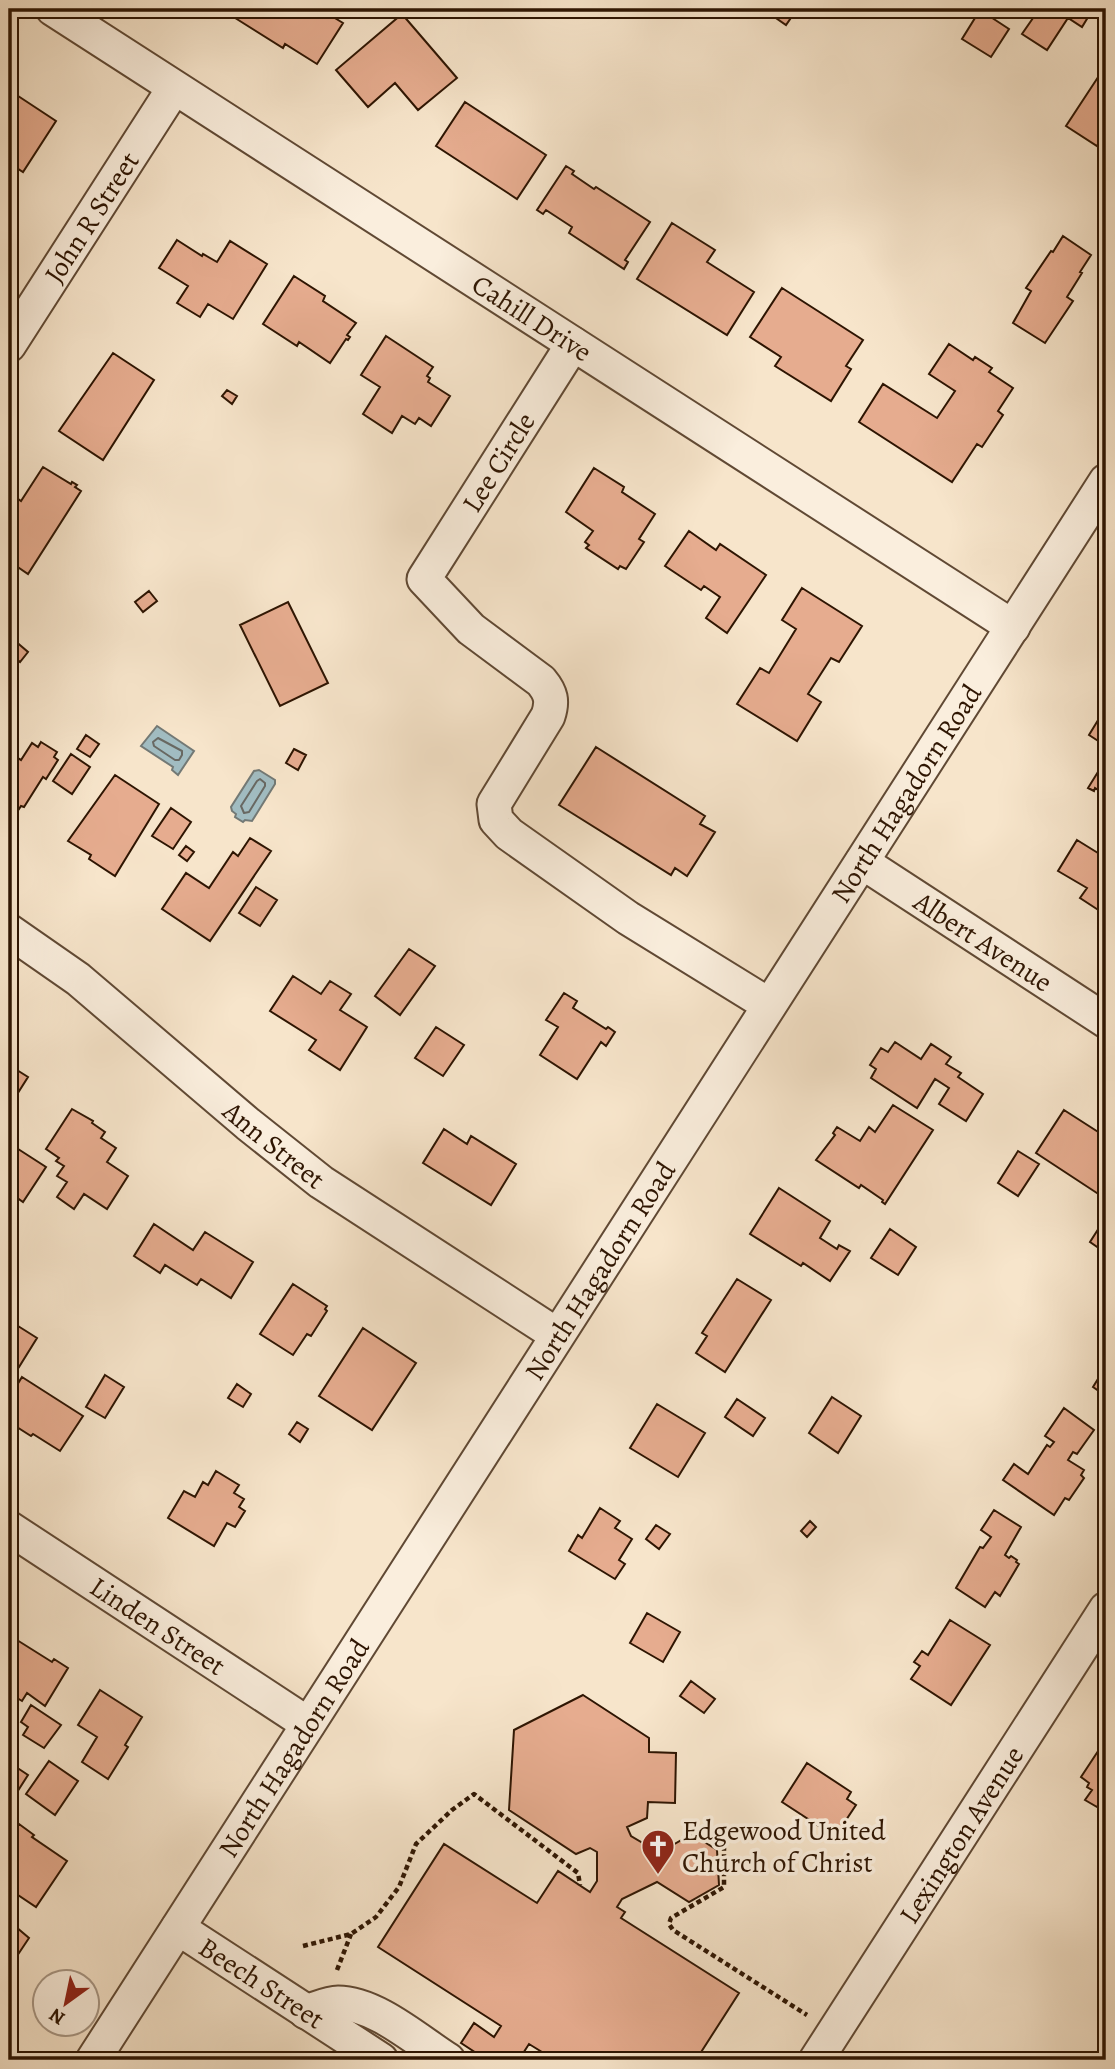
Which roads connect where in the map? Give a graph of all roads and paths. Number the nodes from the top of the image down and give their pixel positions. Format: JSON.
{"nodes":[{"id":1,"x":53,"y":9,"type":"edge"},
{"id":2,"x":174,"y":88,"type":"junction"},
{"id":3,"x":573,"y":344,"type":"junction"},
{"id":4,"x":9,"y":345,"type":"edge"},
{"id":5,"x":1106,"y":481,"type":"edge"},
{"id":6,"x":1013,"y":627,"type":"junction"},
{"id":7,"x":862,"y":862,"type":"junction"},
{"id":8,"x":9,"y":931,"type":"edge"},
{"id":9,"x":769,"y":1005,"type":"junction"},
{"id":10,"x":1106,"y":1021,"type":"edge"},
{"id":11,"x":558,"y":1335,"type":"junction"},
{"id":12,"x":9,"y":1528,"type":"edge"},
{"id":13,"x":1106,"y":1609,"type":"edge"},
{"id":14,"x":308,"y":1724,"type":"junction"},
{"id":15,"x":693,"y":1829,"type":"dead end"},
{"id":16,"x":579,"y":1885,"type":"dead end"},
{"id":17,"x":178,"y":1928,"type":"junction"},
{"id":18,"x":351,"y":1934,"type":"junction"},
{"id":19,"x":303,"y":1946,"type":"dead end"},
{"id":20,"x":337,"y":1970,"type":"dead end"},
{"id":21,"x":306,"y":2011,"type":"junction"},
{"id":22,"x":807,"y":2015,"type":"dead end"},
{"id":23,"x":93,"y":2060,"type":"edge"},
{"id":24,"x":381,"y":2060,"type":"edge"},
{"id":25,"x":448,"y":2060,"type":"edge"},
{"id":26,"x":816,"y":2060,"type":"edge"}],
"edges":[{"from":1,"to":2,"type":"street","name":"Cahill Drive"},
{"from":2,"to":3,"type":"street","name":"Cahill Drive"},
{"from":2,"to":4,"type":"street","name":"John R Street"},
{"from":3,"to":6,"type":"street","name":"Cahill Drive"},
{"from":3,"to":9,"type":"street","name":"Lee Circle"},
{"from":5,"to":6,"type":"street","name":"North Hagadorn Road"},
{"from":6,"to":7,"type":"street","name":"North Hagadorn Road"},
{"from":7,"to":9,"type":"street","name":"North Hagadorn Road"},
{"from":7,"to":10,"type":"street","name":"Albert Avenue"},
{"from":8,"to":11,"type":"street","name":"Ann Street"},
{"from":9,"to":11,"type":"street","name":"North Hagadorn Road"},
{"from":11,"to":14,"type":"street","name":"North Hagadorn Road"},
{"from":12,"to":14,"type":"street","name":"Linden Street"},
{"from":13,"to":26,"type":"street","name":"Lexington Avenue"},
{"from":14,"to":17,"type":"street","name":"North Hagadorn Road"},
{"from":15,"to":22,"type":"path"},
{"from":16,"to":18,"type":"path"},
{"from":17,"to":21,"type":"street","name":"Beech Street"},
{"from":17,"to":23,"type":"street","name":"North Hagadorn Road"},
{"from":18,"to":19,"type":"path"},
{"from":18,"to":20,"type":"path"},
{"from":21,"to":24,"type":"street","name":"Beech Street"},
{"from":21,"to":25,"type":"street"}]}
